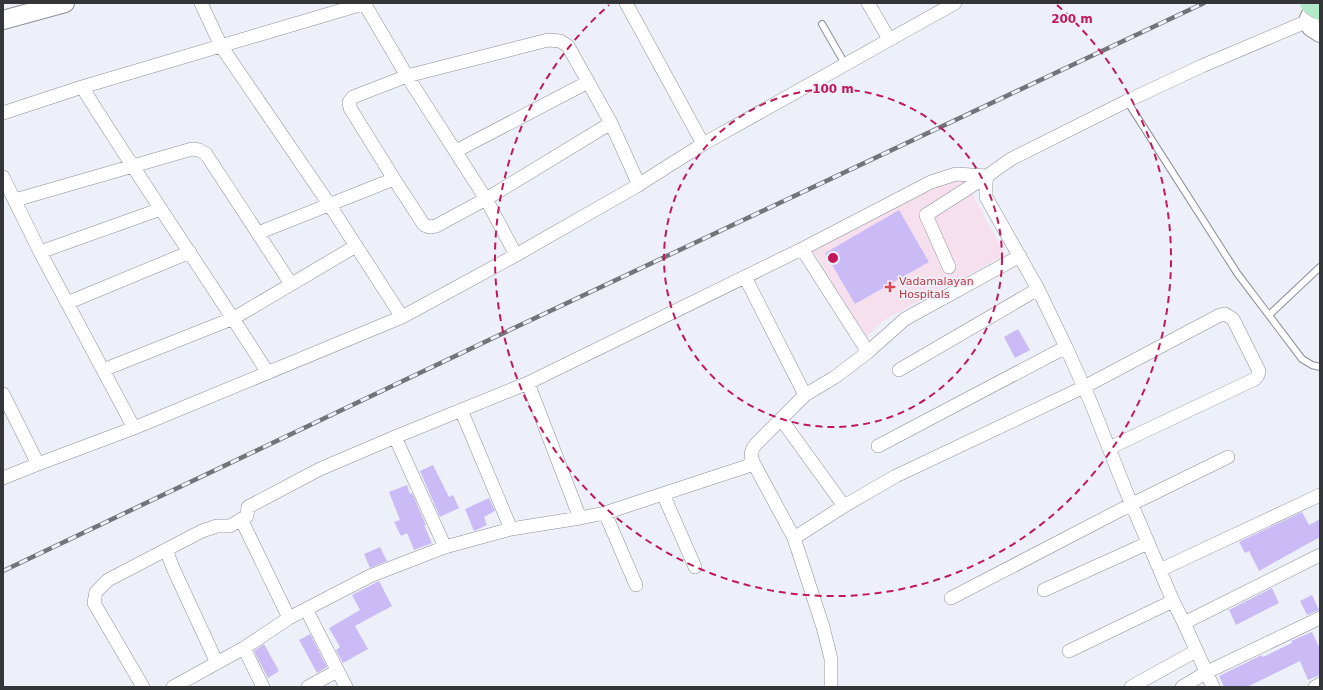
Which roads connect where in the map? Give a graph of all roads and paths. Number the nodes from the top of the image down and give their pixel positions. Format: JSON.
{"nodes":[{"id":1,"x":65,"y":3,"type":"edge"},
{"id":2,"x":201,"y":3,"type":"edge"},
{"id":3,"x":365,"y":3,"type":"edge"},
{"id":4,"x":626,"y":3,"type":"edge"},
{"id":5,"x":868,"y":3,"type":"edge"},
{"id":6,"x":955,"y":3,"type":"edge"},
{"id":7,"x":1316,"y":15,"type":"edge"},
{"id":8,"x":3,"y":20,"type":"edge"},
{"id":9,"x":822,"y":24,"type":"dead end"},
{"id":10,"x":889,"y":39,"type":"junction"},
{"id":11,"x":221,"y":46,"type":"junction"},
{"id":12,"x":845,"y":64,"type":"junction"},
{"id":13,"x":407,"y":76,"type":"junction"},
{"id":14,"x":588,"y":82,"type":"junction"},
{"id":15,"x":82,"y":87,"type":"junction"},
{"id":16,"x":1127,"y":100,"type":"junction"},
{"id":17,"x":3,"y":113,"type":"edge"},
{"id":18,"x":611,"y":123,"type":"junction"},
{"id":19,"x":703,"y":144,"type":"junction"},
{"id":20,"x":456,"y":151,"type":"junction"},
{"id":21,"x":132,"y":167,"type":"junction"},
{"id":22,"x":987,"y":176,"type":"junction"},
{"id":23,"x":3,"y":177,"type":"edge"},
{"id":24,"x":394,"y":179,"type":"junction"},
{"id":25,"x":639,"y":184,"type":"junction"},
{"id":26,"x":486,"y":198,"type":"junction"},
{"id":27,"x":15,"y":200,"type":"junction"},
{"id":28,"x":329,"y":204,"type":"junction"},
{"id":29,"x":161,"y":209,"type":"junction"},
{"id":30,"x":258,"y":233,"type":"junction"},
{"id":31,"x":356,"y":246,"type":"junction"},
{"id":32,"x":802,"y":249,"type":"junction"},
{"id":33,"x":40,"y":252,"type":"junction"},
{"id":34,"x":190,"y":252,"type":"junction"},
{"id":35,"x":516,"y":255,"type":"junction"},
{"id":36,"x":1020,"y":256,"type":"junction"},
{"id":37,"x":949,"y":267,"type":"dead end"},
{"id":38,"x":1320,"y":267,"type":"edge"},
{"id":39,"x":745,"y":277,"type":"junction"},
{"id":40,"x":291,"y":284,"type":"junction"},
{"id":41,"x":1038,"y":289,"type":"junction"},
{"id":42,"x":67,"y":303,"type":"junction"},
{"id":43,"x":1269,"y":315,"type":"junction"},
{"id":44,"x":402,"y":317,"type":"junction"},
{"id":45,"x":234,"y":318,"type":"junction"},
{"id":46,"x":1066,"y":347,"type":"junction"},
{"id":47,"x":868,"y":352,"type":"junction"},
{"id":48,"x":1320,"y":367,"type":"edge"},
{"id":49,"x":103,"y":370,"type":"junction"},
{"id":50,"x":899,"y":370,"type":"dead end"},
{"id":51,"x":268,"y":373,"type":"junction"},
{"id":52,"x":528,"y":383,"type":"junction"},
{"id":53,"x":1084,"y":387,"type":"junction"},
{"id":54,"x":3,"y":394,"type":"edge"},
{"id":55,"x":805,"y":395,"type":"junction"},
{"id":56,"x":461,"y":410,"type":"junction"},
{"id":57,"x":781,"y":419,"type":"junction"},
{"id":58,"x":134,"y":428,"type":"junction"},
{"id":59,"x":395,"y":437,"type":"junction"},
{"id":60,"x":878,"y":446,"type":"dead end"},
{"id":61,"x":1109,"y":448,"type":"junction"},
{"id":62,"x":1228,"y":457,"type":"dead end"},
{"id":63,"x":38,"y":464,"type":"junction"},
{"id":64,"x":754,"y":464,"type":"junction"},
{"id":65,"x":3,"y":478,"type":"edge"},
{"id":66,"x":663,"y":494,"type":"junction"},
{"id":67,"x":1320,"y":495,"type":"edge"},
{"id":68,"x":1132,"y":504,"type":"junction"},
{"id":69,"x":844,"y":506,"type":"junction"},
{"id":70,"x":605,"y":512,"type":"junction"},
{"id":71,"x":580,"y":518,"type":"junction"},
{"id":72,"x":241,"y":519,"type":"junction"},
{"id":73,"x":511,"y":529,"type":"junction"},
{"id":74,"x":794,"y":538,"type":"junction"},
{"id":75,"x":1148,"y":543,"type":"junction"},
{"id":76,"x":445,"y":547,"type":"junction"},
{"id":77,"x":166,"y":550,"type":"junction"},
{"id":78,"x":1320,"y":555,"type":"edge"},
{"id":79,"x":695,"y":567,"type":"dead end"},
{"id":80,"x":1160,"y":570,"type":"junction"},
{"id":81,"x":636,"y":585,"type":"dead end"},
{"id":82,"x":1044,"y":590,"type":"dead end"},
{"id":83,"x":951,"y":598,"type":"dead end"},
{"id":84,"x":1173,"y":601,"type":"junction"},
{"id":85,"x":306,"y":609,"type":"junction"},
{"id":86,"x":288,"y":618,"type":"junction"},
{"id":87,"x":1320,"y":618,"type":"edge"},
{"id":88,"x":1184,"y":623,"type":"junction"},
{"id":89,"x":244,"y":648,"type":"junction"},
{"id":90,"x":1069,"y":651,"type":"dead end"},
{"id":91,"x":1196,"y":651,"type":"junction"},
{"id":92,"x":217,"y":663,"type":"junction"},
{"id":93,"x":337,"y":671,"type":"junction"},
{"id":94,"x":1206,"y":672,"type":"junction"},
{"id":95,"x":1320,"y":684,"type":"edge"},
{"id":96,"x":142,"y":687,"type":"edge"},
{"id":97,"x":173,"y":687,"type":"edge"},
{"id":98,"x":263,"y":687,"type":"edge"},
{"id":99,"x":308,"y":687,"type":"edge"},
{"id":100,"x":346,"y":687,"type":"edge"},
{"id":101,"x":831,"y":687,"type":"edge"},
{"id":102,"x":1131,"y":687,"type":"edge"},
{"id":103,"x":1182,"y":687,"type":"edge"},
{"id":104,"x":1213,"y":687,"type":"edge"},
{"id":105,"x":1316,"y":687,"type":"edge"}],
"edges":[{"from":1,"to":8,"type":"main road"},
{"from":2,"to":11,"type":"street"},
{"from":3,"to":11,"type":"street"},
{"from":3,"to":13,"type":"street"},
{"from":4,"to":19,"type":"street"},
{"from":5,"to":10,"type":"street"},
{"from":6,"to":10,"type":"street"},
{"from":7,"to":16,"type":"street"},
{"from":9,"to":12,"type":"lane"},
{"from":10,"to":12,"type":"street"},
{"from":11,"to":15,"type":"street"},
{"from":11,"to":28,"type":"street"},
{"from":12,"to":19,"type":"street"},
{"from":13,"to":14,"type":"street"},
{"from":13,"to":20,"type":"street"},
{"from":13,"to":24,"type":"street"},
{"from":14,"to":18,"type":"street"},
{"from":14,"to":20,"type":"street"},
{"from":15,"to":17,"type":"street"},
{"from":15,"to":21,"type":"street"},
{"from":16,"to":22,"type":"street"},
{"from":16,"to":43,"type":"lane"},
{"from":18,"to":25,"type":"street"},
{"from":18,"to":26,"type":"street"},
{"from":19,"to":25,"type":"street"},
{"from":20,"to":26,"type":"street"},
{"from":21,"to":27,"type":"street"},
{"from":21,"to":29,"type":"street"},
{"from":21,"to":30,"type":"street"},
{"from":22,"to":32,"type":"street"},
{"from":22,"to":36,"type":"street"},
{"from":22,"to":37,"type":"street"},
{"from":23,"to":27,"type":"street"},
{"from":24,"to":26,"type":"street"},
{"from":24,"to":28,"type":"street"},
{"from":25,"to":35,"type":"street"},
{"from":26,"to":35,"type":"street"},
{"from":27,"to":33,"type":"street"},
{"from":28,"to":30,"type":"street"},
{"from":28,"to":31,"type":"street"},
{"from":29,"to":33,"type":"street"},
{"from":29,"to":34,"type":"street"},
{"from":30,"to":40,"type":"street"},
{"from":31,"to":40,"type":"street"},
{"from":31,"to":44,"type":"street"},
{"from":32,"to":39,"type":"street"},
{"from":32,"to":47,"type":"street"},
{"from":33,"to":42,"type":"street"},
{"from":34,"to":42,"type":"street"},
{"from":34,"to":45,"type":"street"},
{"from":35,"to":44,"type":"street"},
{"from":36,"to":41,"type":"street"},
{"from":36,"to":47,"type":"street"},
{"from":38,"to":43,"type":"lane"},
{"from":39,"to":52,"type":"street"},
{"from":39,"to":55,"type":"street"},
{"from":40,"to":45,"type":"street"},
{"from":41,"to":46,"type":"street"},
{"from":41,"to":50,"type":"street"},
{"from":42,"to":49,"type":"street"},
{"from":43,"to":48,"type":"lane"},
{"from":44,"to":51,"type":"street"},
{"from":45,"to":49,"type":"street"},
{"from":45,"to":51,"type":"street"},
{"from":46,"to":53,"type":"street"},
{"from":46,"to":60,"type":"street"},
{"from":47,"to":55,"type":"street"},
{"from":49,"to":58,"type":"street"},
{"from":51,"to":58,"type":"street"},
{"from":52,"to":56,"type":"street"},
{"from":52,"to":71,"type":"street"},
{"from":53,"to":61,"type":"street"},
{"from":53,"to":61,"type":"street"},
{"from":53,"to":69,"type":"street"},
{"from":54,"to":63,"type":"street"},
{"from":55,"to":57,"type":"street"},
{"from":56,"to":59,"type":"street"},
{"from":56,"to":73,"type":"street"},
{"from":57,"to":64,"type":"street"},
{"from":57,"to":69,"type":"street"},
{"from":58,"to":63,"type":"street"},
{"from":59,"to":72,"type":"street"},
{"from":59,"to":76,"type":"street"},
{"from":61,"to":68,"type":"street"},
{"from":62,"to":68,"type":"street"},
{"from":63,"to":65,"type":"street"},
{"from":64,"to":66,"type":"street"},
{"from":64,"to":74,"type":"street"},
{"from":66,"to":70,"type":"street"},
{"from":66,"to":79,"type":"street"},
{"from":67,"to":80,"type":"street"},
{"from":68,"to":75,"type":"street"},
{"from":68,"to":83,"type":"street"},
{"from":69,"to":74,"type":"street"},
{"from":70,"to":71,"type":"street"},
{"from":70,"to":81,"type":"street"},
{"from":71,"to":73,"type":"street"},
{"from":72,"to":77,"type":"street"},
{"from":72,"to":86,"type":"street"},
{"from":73,"to":76,"type":"street"},
{"from":74,"to":101,"type":"street"},
{"from":75,"to":80,"type":"street"},
{"from":75,"to":82,"type":"street"},
{"from":76,"to":85,"type":"street"},
{"from":77,"to":92,"type":"street"},
{"from":77,"to":96,"type":"street"},
{"from":78,"to":88,"type":"street"},
{"from":80,"to":84,"type":"street"},
{"from":84,"to":88,"type":"street"},
{"from":84,"to":90,"type":"street"},
{"from":85,"to":86,"type":"street"},
{"from":85,"to":93,"type":"street"},
{"from":86,"to":89,"type":"street"},
{"from":87,"to":94,"type":"street"},
{"from":88,"to":91,"type":"street"},
{"from":89,"to":92,"type":"street"},
{"from":89,"to":98,"type":"street"},
{"from":91,"to":94,"type":"street"},
{"from":91,"to":102,"type":"street"},
{"from":92,"to":97,"type":"street"},
{"from":93,"to":99,"type":"street"},
{"from":93,"to":100,"type":"street"},
{"from":94,"to":103,"type":"street"},
{"from":94,"to":104,"type":"street"},
{"from":95,"to":105,"type":"street"}]}
